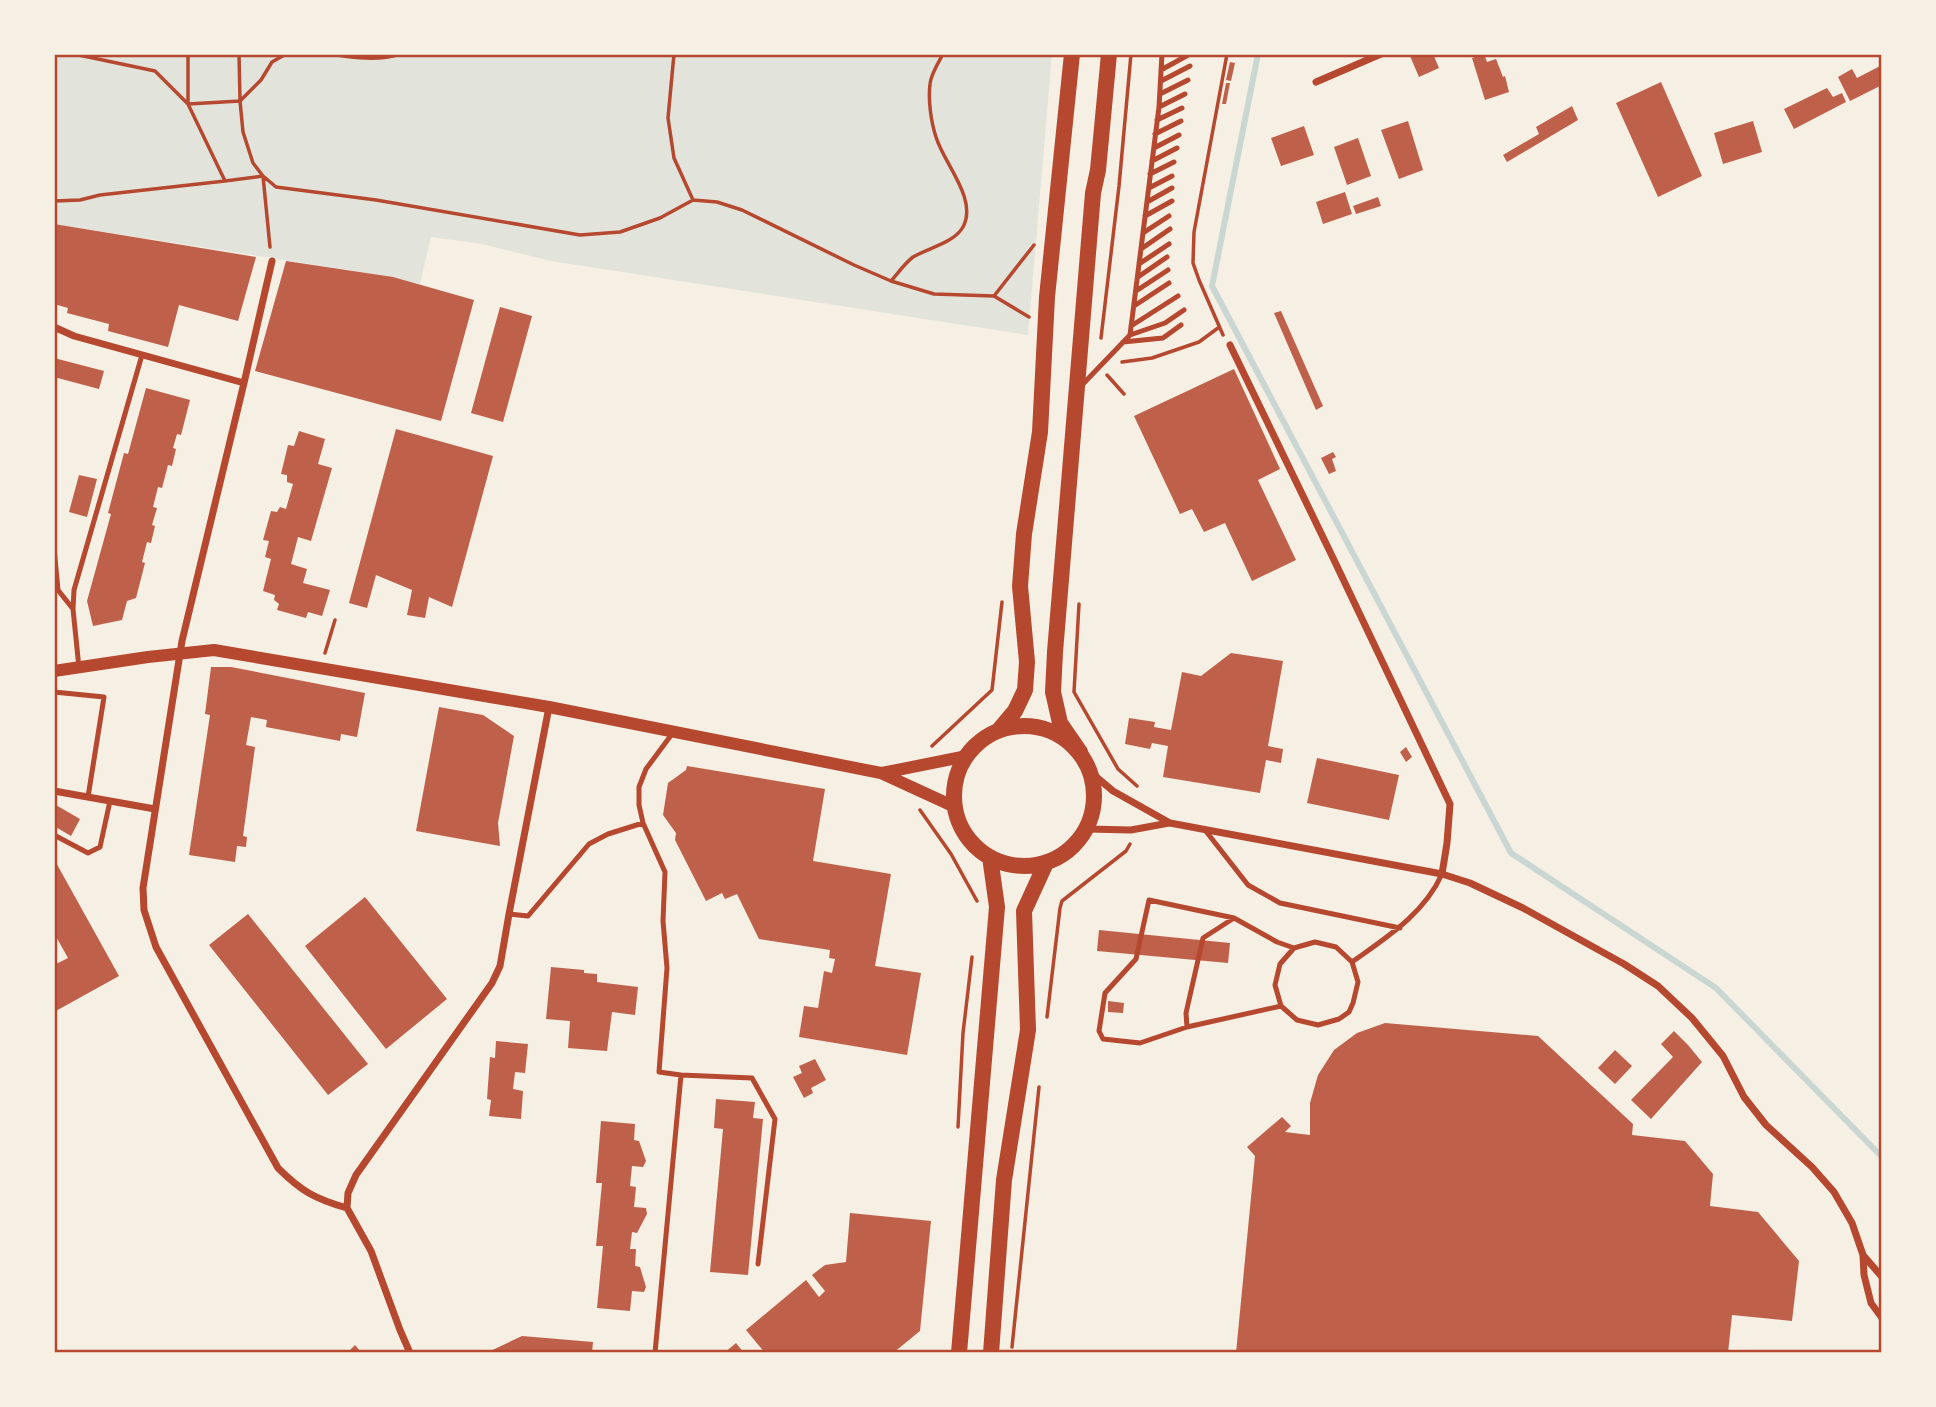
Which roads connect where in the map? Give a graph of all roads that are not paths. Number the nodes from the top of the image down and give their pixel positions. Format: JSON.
{"nodes":[{"id":1,"x":1072,"y":54,"type":"edge"},
{"id":2,"x":1109,"y":54,"type":"edge"},
{"id":3,"x":1169,"y":54,"type":"edge"},
{"id":4,"x":1191,"y":54,"type":"edge"},
{"id":5,"x":1381,"y":54,"type":"edge"},
{"id":6,"x":1162,"y":56,"type":"edge"},
{"id":7,"x":1190,"y":66,"type":"dead end"},
{"id":8,"x":1161,"y":69,"type":"junction"},
{"id":9,"x":1188,"y":80,"type":"dead end"},
{"id":10,"x":1160,"y":81,"type":"junction"},
{"id":11,"x":1316,"y":82,"type":"dead end"},
{"id":12,"x":1160,"y":94,"type":"junction"},
{"id":13,"x":1185,"y":94,"type":"dead end"},
{"id":14,"x":1159,"y":107,"type":"junction"},
{"id":15,"x":1182,"y":108,"type":"dead end"},
{"id":16,"x":1157,"y":120,"type":"junction"},
{"id":17,"x":1181,"y":121,"type":"dead end"},
{"id":18,"x":1156,"y":134,"type":"junction"},
{"id":19,"x":1179,"y":135,"type":"dead end"},
{"id":20,"x":1154,"y":148,"type":"junction"},
{"id":21,"x":1177,"y":148,"type":"dead end"},
{"id":22,"x":1152,"y":161,"type":"junction"},
{"id":23,"x":1174,"y":162,"type":"dead end"},
{"id":24,"x":1150,"y":174,"type":"junction"},
{"id":25,"x":1172,"y":176,"type":"dead end"},
{"id":26,"x":1149,"y":188,"type":"junction"},
{"id":27,"x":1172,"y":188,"type":"dead end"},
{"id":28,"x":1172,"y":201,"type":"dead end"},
{"id":29,"x":1147,"y":202,"type":"junction"},
{"id":30,"x":1145,"y":216,"type":"junction"},
{"id":31,"x":1169,"y":216,"type":"dead end"},
{"id":32,"x":1170,"y":229,"type":"dead end"},
{"id":33,"x":1143,"y":233,"type":"junction"},
{"id":34,"x":1169,"y":244,"type":"dead end"},
{"id":35,"x":1141,"y":249,"type":"junction"},
{"id":36,"x":1167,"y":257,"type":"dead end"},
{"id":37,"x":272,"y":261,"type":"road end"},
{"id":38,"x":1139,"y":264,"type":"junction"},
{"id":39,"x":1168,"y":270,"type":"dead end"},
{"id":40,"x":1138,"y":277,"type":"junction"},
{"id":41,"x":1169,"y":283,"type":"dead end"},
{"id":42,"x":1136,"y":292,"type":"junction"},
{"id":43,"x":1178,"y":296,"type":"dead end"},
{"id":44,"x":1134,"y":306,"type":"junction"},
{"id":45,"x":1184,"y":310,"type":"dead end"},
{"id":46,"x":1181,"y":325,"type":"dead end"},
{"id":47,"x":54,"y":327,"type":"edge"},
{"id":48,"x":1131,"y":327,"type":"junction"},
{"id":49,"x":1130,"y":335,"type":"junction"},
{"id":50,"x":1123,"y":342,"type":"junction"},
{"id":51,"x":1230,"y":345,"type":"road end"},
{"id":52,"x":142,"y":355,"type":"junction"},
{"id":53,"x":244,"y":383,"type":"junction"},
{"id":54,"x":1077,"y":390,"type":"junction"},
{"id":55,"x":54,"y":548,"type":"edge"},
{"id":56,"x":73,"y":609,"type":"junction"},
{"id":57,"x":180,"y":654,"type":"junction"},
{"id":58,"x":79,"y":668,"type":"junction"},
{"id":59,"x":54,"y":671,"type":"edge"},
{"id":60,"x":54,"y":692,"type":"edge"},
{"id":61,"x":549,"y":707,"type":"junction"},
{"id":62,"x":999,"y":730,"type":"junction"},
{"id":63,"x":673,"y":731,"type":"junction"},
{"id":64,"x":1080,"y":752,"type":"junction"},
{"id":65,"x":967,"y":756,"type":"junction"},
{"id":66,"x":1088,"y":770,"type":"junction"},
{"id":67,"x":881,"y":773,"type":"junction"},
{"id":68,"x":54,"y":791,"type":"edge"},
{"id":69,"x":88,"y":797,"type":"junction"},
{"id":70,"x":110,"y":801,"type":"junction"},
{"id":71,"x":955,"y":807,"type":"junction"},
{"id":72,"x":155,"y":808,"type":"junction"},
{"id":73,"x":643,"y":823,"type":"junction"},
{"id":74,"x":1170,"y":823,"type":"junction"},
{"id":75,"x":1087,"y":829,"type":"junction"},
{"id":76,"x":1205,"y":830,"type":"junction"},
{"id":77,"x":54,"y":835,"type":"edge"},
{"id":78,"x":990,"y":858,"type":"junction"},
{"id":79,"x":1046,"y":863,"type":"junction"},
{"id":80,"x":1442,"y":874,"type":"junction"},
{"id":81,"x":509,"y":914,"type":"junction"},
{"id":82,"x":1234,"y":918,"type":"junction"},
{"id":83,"x":1400,"y":928,"type":"junction"},
{"id":84,"x":1294,"y":948,"type":"junction"},
{"id":85,"x":1352,"y":962,"type":"junction"},
{"id":86,"x":1281,"y":1006,"type":"junction"},
{"id":87,"x":1187,"y":1027,"type":"junction"},
{"id":88,"x":681,"y":1075,"type":"junction"},
{"id":89,"x":347,"y":1208,"type":"junction"},
{"id":90,"x":1863,"y":1255,"type":"junction"},
{"id":91,"x":758,"y":1264,"type":"dead end"},
{"id":92,"x":1882,"y":1277,"type":"edge"},
{"id":93,"x":1882,"y":1318,"type":"edge"},
{"id":94,"x":410,"y":1353,"type":"edge"},
{"id":95,"x":654,"y":1353,"type":"edge"},
{"id":96,"x":959,"y":1353,"type":"edge"},
{"id":97,"x":991,"y":1353,"type":"edge"}],
"edges":[{"from":1,"to":62,"type":"main road"},
{"from":2,"to":54,"type":"main road"},
{"from":3,"to":6,"type":"lane"},
{"from":4,"to":8,"type":"lane"},
{"from":5,"to":11,"type":"street"},
{"from":6,"to":8,"type":"lane"},
{"from":7,"to":10,"type":"lane"},
{"from":8,"to":10,"type":"lane"},
{"from":9,"to":12,"type":"lane"},
{"from":10,"to":12,"type":"lane"},
{"from":12,"to":14,"type":"lane"},
{"from":13,"to":14,"type":"lane"},
{"from":14,"to":16,"type":"lane"},
{"from":15,"to":16,"type":"lane"},
{"from":16,"to":18,"type":"lane"},
{"from":17,"to":18,"type":"lane"},
{"from":18,"to":20,"type":"lane"},
{"from":19,"to":20,"type":"lane"},
{"from":20,"to":22,"type":"lane"},
{"from":21,"to":22,"type":"lane"},
{"from":22,"to":24,"type":"lane"},
{"from":23,"to":24,"type":"lane"},
{"from":24,"to":26,"type":"lane"},
{"from":25,"to":26,"type":"lane"},
{"from":26,"to":29,"type":"lane"},
{"from":27,"to":29,"type":"lane"},
{"from":28,"to":30,"type":"lane"},
{"from":29,"to":30,"type":"lane"},
{"from":30,"to":33,"type":"lane"},
{"from":31,"to":33,"type":"lane"},
{"from":32,"to":35,"type":"lane"},
{"from":33,"to":35,"type":"lane"},
{"from":34,"to":38,"type":"lane"},
{"from":35,"to":38,"type":"lane"},
{"from":36,"to":40,"type":"lane"},
{"from":37,"to":53,"type":"street"},
{"from":38,"to":40,"type":"lane"},
{"from":39,"to":42,"type":"lane"},
{"from":40,"to":42,"type":"lane"},
{"from":41,"to":44,"type":"lane"},
{"from":42,"to":44,"type":"lane"},
{"from":43,"to":48,"type":"lane"},
{"from":44,"to":48,"type":"lane"},
{"from":45,"to":49,"type":"lane"},
{"from":46,"to":50,"type":"lane"},
{"from":47,"to":52,"type":"street"},
{"from":48,"to":49,"type":"lane"},
{"from":49,"to":50,"type":"lane"},
{"from":50,"to":54,"type":"lane"},
{"from":51,"to":80,"type":"street"},
{"from":52,"to":53,"type":"street"},
{"from":52,"to":56,"type":"lane"},
{"from":53,"to":57,"type":"street"},
{"from":54,"to":64,"type":"main road"},
{"from":55,"to":56,"type":"lane"},
{"from":56,"to":58,"type":"lane"},
{"from":57,"to":58,"type":"street"},
{"from":57,"to":61,"type":"street"},
{"from":57,"to":72,"type":"street"},
{"from":58,"to":59,"type":"street"},
{"from":60,"to":69,"type":"lane"},
{"from":61,"to":63,"type":"street"},
{"from":61,"to":81,"type":"street"},
{"from":62,"to":64,"type":"main road"},
{"from":62,"to":65,"type":"main road"},
{"from":63,"to":67,"type":"street"},
{"from":63,"to":73,"type":"lane"},
{"from":64,"to":66,"type":"main road"},
{"from":65,"to":67,"type":"street"},
{"from":65,"to":71,"type":"main road"},
{"from":66,"to":74,"type":"street"},
{"from":66,"to":75,"type":"main road"},
{"from":67,"to":71,"type":"street"},
{"from":68,"to":69,"type":"street"},
{"from":69,"to":70,"type":"street"},
{"from":70,"to":72,"type":"street"},
{"from":70,"to":77,"type":"lane"},
{"from":71,"to":78,"type":"main road"},
{"from":72,"to":89,"type":"street"},
{"from":73,"to":81,"type":"lane"},
{"from":73,"to":88,"type":"lane"},
{"from":74,"to":75,"type":"street"},
{"from":74,"to":76,"type":"street"},
{"from":75,"to":79,"type":"main road"},
{"from":76,"to":80,"type":"street"},
{"from":76,"to":83,"type":"lane"},
{"from":78,"to":79,"type":"main road"},
{"from":78,"to":96,"type":"main road"},
{"from":79,"to":97,"type":"main road"},
{"from":80,"to":83,"type":"lane"},
{"from":80,"to":90,"type":"street"},
{"from":81,"to":89,"type":"street"},
{"from":82,"to":84,"type":"lane"},
{"from":82,"to":87,"type":"lane"},
{"from":82,"to":87,"type":"lane"},
{"from":83,"to":85,"type":"lane"},
{"from":84,"to":85,"type":"lane"},
{"from":84,"to":86,"type":"lane"},
{"from":85,"to":86,"type":"lane"},
{"from":86,"to":87,"type":"lane"},
{"from":88,"to":91,"type":"lane"},
{"from":88,"to":95,"type":"lane"},
{"from":89,"to":94,"type":"street"},
{"from":90,"to":92,"type":"street"},
{"from":90,"to":93,"type":"street"}]}
